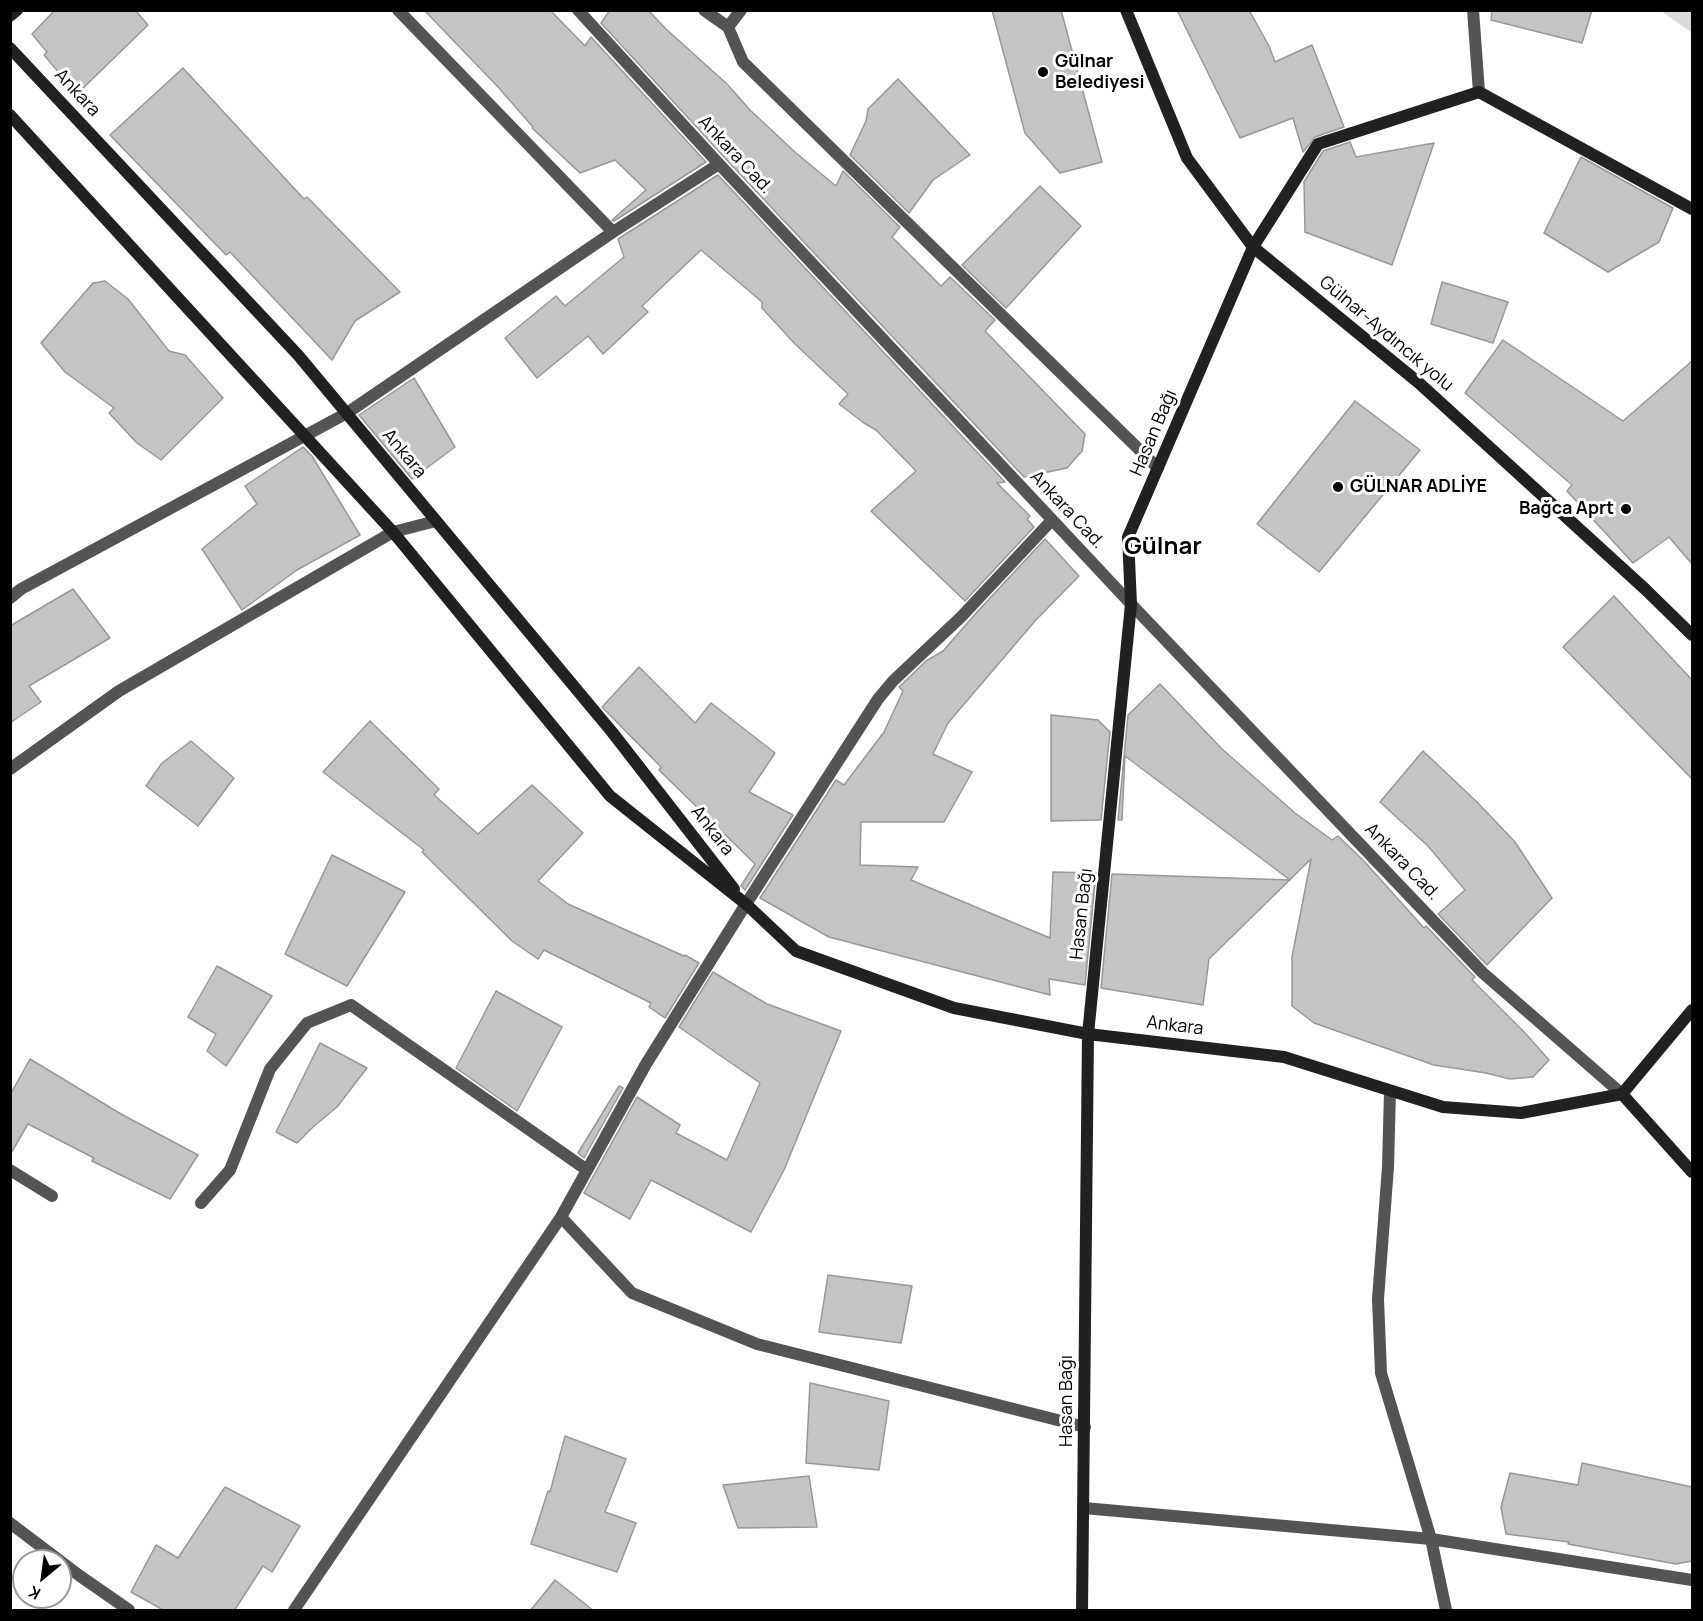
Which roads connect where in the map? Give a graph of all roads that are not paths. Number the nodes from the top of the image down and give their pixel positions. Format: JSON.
{"nodes":[{"id":1,"x":17,"y":10,"type":"edge"},
{"id":2,"x":398,"y":10,"type":"edge"},
{"id":3,"x":578,"y":10,"type":"edge"},
{"id":4,"x":704,"y":10,"type":"edge"},
{"id":5,"x":741,"y":10,"type":"edge"},
{"id":6,"x":1126,"y":10,"type":"edge"},
{"id":7,"x":1473,"y":10,"type":"edge"},
{"id":8,"x":10,"y":16,"type":"edge"},
{"id":9,"x":728,"y":27,"type":"junction"},
{"id":10,"x":10,"y":48,"type":"edge"},
{"id":11,"x":1479,"y":92,"type":"junction"},
{"id":12,"x":10,"y":115,"type":"edge"},
{"id":13,"x":719,"y":164,"type":"junction"},
{"id":14,"x":1692,"y":208,"type":"edge"},
{"id":15,"x":613,"y":232,"type":"junction"},
{"id":16,"x":1253,"y":247,"type":"junction"},
{"id":17,"x":346,"y":413,"type":"junction"},
{"id":18,"x":304,"y":435,"type":"junction"},
{"id":19,"x":1158,"y":468,"type":"junction"},
{"id":20,"x":1052,"y":520,"type":"junction"},
{"id":21,"x":436,"y":521,"type":"junction"},
{"id":22,"x":393,"y":532,"type":"junction"},
{"id":23,"x":10,"y":598,"type":"edge"},
{"id":24,"x":1131,"y":604,"type":"junction"},
{"id":25,"x":1692,"y":635,"type":"edge"},
{"id":26,"x":10,"y":769,"type":"edge"},
{"id":27,"x":746,"y":904,"type":"junction"},
{"id":28,"x":1692,"y":1010,"type":"edge"},
{"id":29,"x":1088,"y":1034,"type":"junction"},
{"id":30,"x":1390,"y":1091,"type":"junction"},
{"id":31,"x":1622,"y":1094,"type":"junction"},
{"id":32,"x":10,"y":1170,"type":"edge"},
{"id":33,"x":587,"y":1170,"type":"junction"},
{"id":34,"x":1692,"y":1172,"type":"edge"},
{"id":35,"x":52,"y":1196,"type":"dead end"},
{"id":36,"x":201,"y":1203,"type":"dead end"},
{"id":37,"x":561,"y":1217,"type":"junction"},
{"id":38,"x":1085,"y":1427,"type":"junction"},
{"id":39,"x":1084,"y":1508,"type":"junction"},
{"id":40,"x":10,"y":1523,"type":"edge"},
{"id":41,"x":1431,"y":1539,"type":"junction"},
{"id":42,"x":1692,"y":1580,"type":"edge"},
{"id":43,"x":129,"y":1611,"type":"edge"},
{"id":44,"x":294,"y":1611,"type":"edge"},
{"id":45,"x":1082,"y":1611,"type":"edge"},
{"id":46,"x":1446,"y":1611,"type":"edge"}],
"edges":[{"from":1,"to":8,"type":"main road"},
{"from":2,"to":15,"type":"street"},
{"from":3,"to":13,"type":"street","name":"Ankara Cad."},
{"from":4,"to":9,"type":"street"},
{"from":5,"to":9,"type":"street"},
{"from":6,"to":16,"type":"main road","name":"Gülnar-Aydıncık yolu"},
{"from":7,"to":11,"type":"street"},
{"from":9,"to":19,"type":"street"},
{"from":10,"to":17,"type":"main road","name":"Ankara"},
{"from":11,"to":14,"type":"main road"},
{"from":11,"to":16,"type":"main road","name":"Hasan Bağı"},
{"from":12,"to":18,"type":"main road","name":"Ankara"},
{"from":13,"to":15,"type":"street"},
{"from":13,"to":20,"type":"street","name":"Ankara Cad."},
{"from":15,"to":17,"type":"street"},
{"from":16,"to":19,"type":"main road","name":"Hasan Bağı"},
{"from":16,"to":25,"type":"main road","name":"Gülnar-Aydıncık yolu"},
{"from":17,"to":18,"type":"street"},
{"from":17,"to":21,"type":"main road","name":"Ankara"},
{"from":18,"to":22,"type":"main road","name":"Ankara"},
{"from":18,"to":23,"type":"street"},
{"from":19,"to":24,"type":"main road","name":"Hasan Bağı"},
{"from":20,"to":24,"type":"street","name":"Ankara Cad."},
{"from":20,"to":27,"type":"street"},
{"from":21,"to":22,"type":"street"},
{"from":21,"to":27,"type":"main road","name":"Ankara"},
{"from":22,"to":26,"type":"street"},
{"from":22,"to":27,"type":"main road","name":"Ankara"},
{"from":24,"to":29,"type":"main road","name":"Hasan Bağı"},
{"from":24,"to":31,"type":"street","name":"Ankara Cad."},
{"from":27,"to":29,"type":"main road","name":"Ankara"},
{"from":27,"to":33,"type":"street"},
{"from":28,"to":31,"type":"main road"},
{"from":29,"to":30,"type":"main road","name":"Ankara"},
{"from":29,"to":38,"type":"main road","name":"Hasan Bağı"},
{"from":30,"to":31,"type":"main road","name":"Ankara"},
{"from":30,"to":41,"type":"street"},
{"from":31,"to":34,"type":"main road"},
{"from":32,"to":35,"type":"street"},
{"from":33,"to":36,"type":"street"},
{"from":33,"to":37,"type":"street"},
{"from":37,"to":38,"type":"street"},
{"from":37,"to":44,"type":"street"},
{"from":38,"to":39,"type":"main road","name":"Hasan Bağı"},
{"from":39,"to":41,"type":"street"},
{"from":39,"to":45,"type":"main road","name":"Hasan Bağı"},
{"from":40,"to":43,"type":"street"},
{"from":41,"to":42,"type":"street"},
{"from":41,"to":46,"type":"street"}]}
